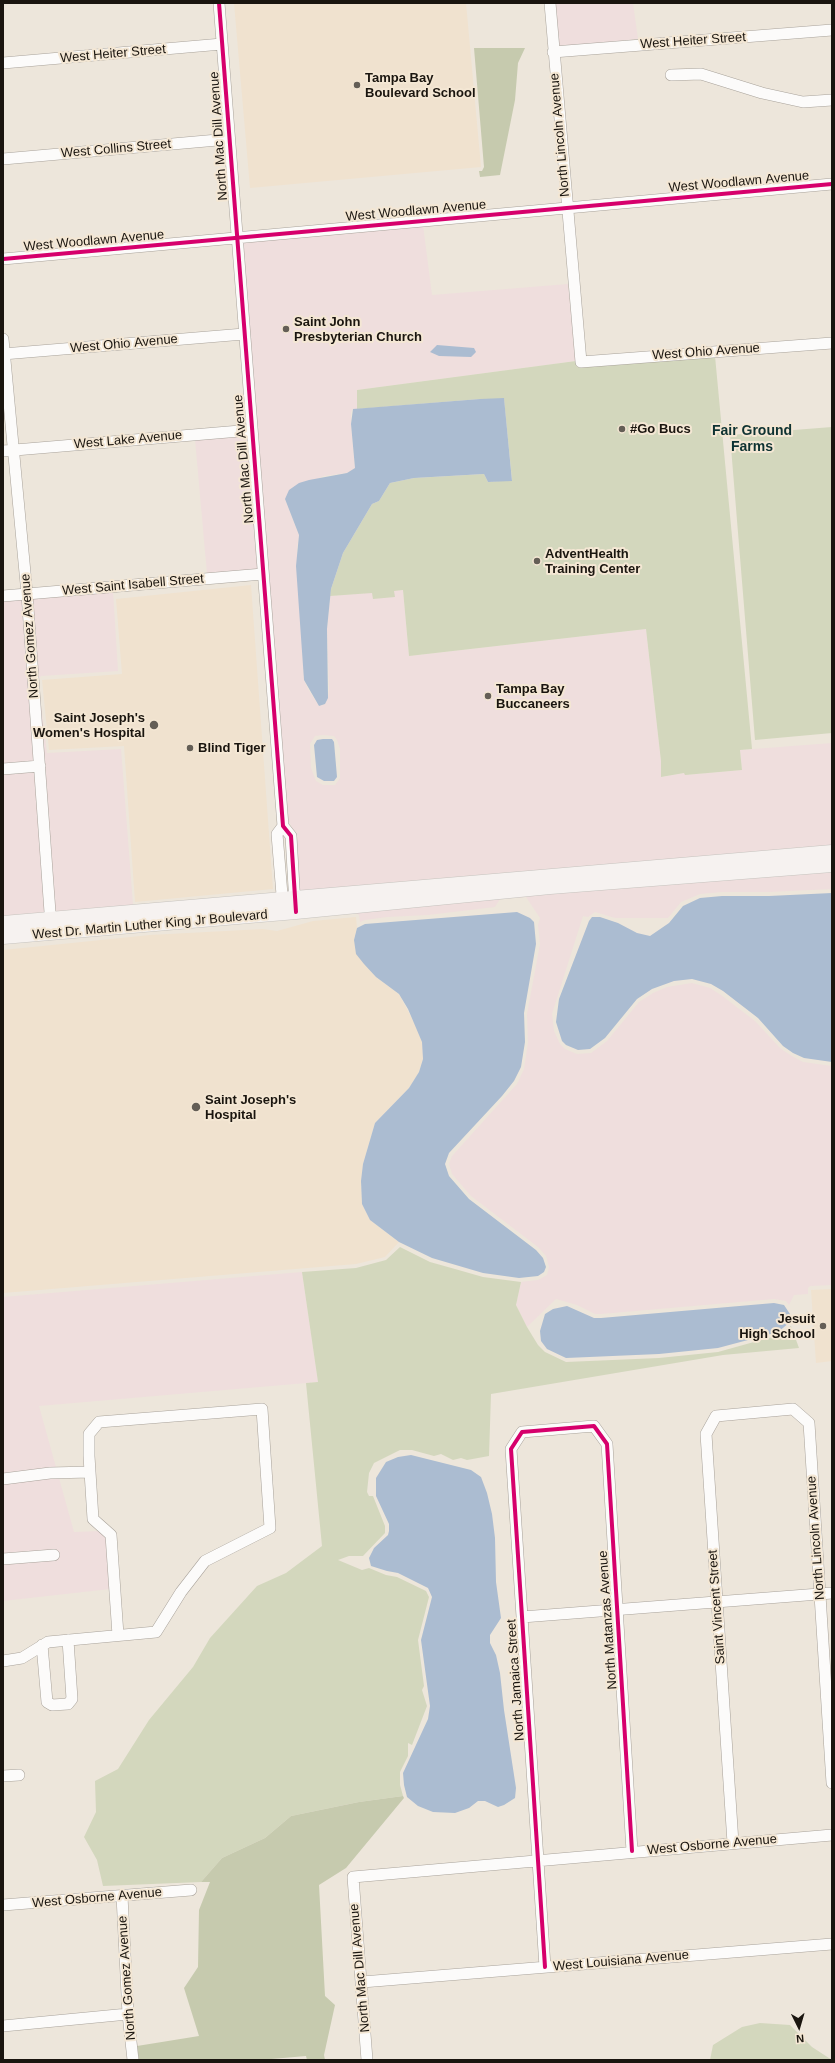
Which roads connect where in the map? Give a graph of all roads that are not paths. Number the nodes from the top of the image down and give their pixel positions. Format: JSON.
{"nodes":[{"id":1,"x":219,"y":3,"type":"edge"},
{"id":2,"x":550,"y":3,"type":"edge"},
{"id":3,"x":832,"y":30,"type":"edge"},
{"id":4,"x":222,"y":44,"type":"junction"},
{"id":5,"x":553,"y":52,"type":"junction"},
{"id":6,"x":3,"y":63,"type":"edge"},
{"id":7,"x":671,"y":75,"type":"dead end"},
{"id":8,"x":832,"y":100,"type":"edge"},
{"id":9,"x":229,"y":139,"type":"junction"},
{"id":10,"x":3,"y":159,"type":"edge"},
{"id":11,"x":832,"y":184,"type":"edge"},
{"id":12,"x":566,"y":207,"type":"junction"},
{"id":13,"x":237,"y":239,"type":"junction"},
{"id":14,"x":3,"y":258,"type":"edge"},
{"id":15,"x":244,"y":334,"type":"junction"},
{"id":16,"x":3,"y":339,"type":"edge"},
{"id":17,"x":832,"y":343,"type":"edge"},
{"id":18,"x":4,"y":354,"type":"edge"},
{"id":19,"x":581,"y":362,"type":"joint"},
{"id":20,"x":252,"y":430,"type":"junction"},
{"id":21,"x":8,"y":450,"type":"edge"},
{"id":22,"x":263,"y":574,"type":"junction"},
{"id":23,"x":27,"y":594,"type":"junction"},
{"id":24,"x":3,"y":596,"type":"edge"},
{"id":25,"x":40,"y":766,"type":"junction"},
{"id":26,"x":3,"y":769,"type":"edge"},
{"id":27,"x":832,"y":852,"type":"edge"},
{"id":28,"x":832,"y":865,"type":"edge"},
{"id":29,"x":289,"y":906,"type":"junction"},
{"id":30,"x":3,"y":923,"type":"edge"},
{"id":31,"x":51,"y":926,"type":"junction"},
{"id":32,"x":3,"y":937,"type":"edge"},
{"id":33,"x":757,"y":1413,"type":"joint"},
{"id":34,"x":559,"y":1429,"type":"joint"},
{"id":35,"x":90,"y":1472,"type":"junction"},
{"id":36,"x":3,"y":1479,"type":"edge"},
{"id":37,"x":54,"y":1556,"type":"dead end"},
{"id":38,"x":3,"y":1559,"type":"edge"},
{"id":39,"x":832,"y":1593,"type":"edge"},
{"id":40,"x":820,"y":1594,"type":"junction"},
{"id":41,"x":717,"y":1602,"type":"junction"},
{"id":42,"x":617,"y":1610,"type":"junction"},
{"id":43,"x":522,"y":1617,"type":"junction"},
{"id":44,"x":118,"y":1635,"type":"junction"},
{"id":45,"x":68,"y":1640,"type":"junction"},
{"id":46,"x":42,"y":1645,"type":"junction"},
{"id":47,"x":3,"y":1661,"type":"edge"},
{"id":48,"x":19,"y":1775,"type":"dead end"},
{"id":49,"x":3,"y":1776,"type":"edge"},
{"id":50,"x":832,"y":1783,"type":"edge"},
{"id":51,"x":832,"y":1835,"type":"edge"},
{"id":52,"x":733,"y":1843,"type":"junction"},
{"id":53,"x":632,"y":1851,"type":"junction"},
{"id":54,"x":538,"y":1859,"type":"junction"},
{"id":55,"x":353,"y":1877,"type":"joint"},
{"id":56,"x":191,"y":1890,"type":"dead end"},
{"id":57,"x":122,"y":1896,"type":"junction"},
{"id":58,"x":3,"y":1905,"type":"edge"},
{"id":59,"x":832,"y":1944,"type":"edge"},
{"id":60,"x":544,"y":1967,"type":"junction"},
{"id":61,"x":362,"y":1982,"type":"junction"},
{"id":62,"x":128,"y":2014,"type":"junction"},
{"id":63,"x":3,"y":2026,"type":"edge"},
{"id":64,"x":133,"y":2060,"type":"edge"},
{"id":65,"x":367,"y":2060,"type":"edge"}],
"edges":[{"from":1,"to":4,"type":"street","name":"North Mac Dill Avenue"},
{"from":2,"to":5,"type":"street","name":"North Lincoln Avenue"},
{"from":3,"to":5,"type":"street","name":"West Heiter Street"},
{"from":4,"to":6,"type":"street","name":"West Heiter Street"},
{"from":4,"to":9,"type":"street","name":"North Mac Dill Avenue"},
{"from":5,"to":12,"type":"street","name":"North Lincoln Avenue"},
{"from":7,"to":8,"type":"street"},
{"from":9,"to":10,"type":"street","name":"West Collins Street"},
{"from":9,"to":13,"type":"street","name":"North Mac Dill Avenue"},
{"from":11,"to":12,"type":"street","name":"West Woodlawn Avenue"},
{"from":12,"to":13,"type":"street","name":"West Woodlawn Avenue"},
{"from":12,"to":19,"type":"street","name":"North Lincoln Avenue"},
{"from":13,"to":14,"type":"street","name":"West Woodlawn Avenue"},
{"from":13,"to":15,"type":"street","name":"North Mac Dill Avenue"},
{"from":15,"to":18,"type":"street","name":"West Ohio Avenue"},
{"from":15,"to":20,"type":"street","name":"North Mac Dill Avenue"},
{"from":16,"to":18,"type":"street","name":"North Gomez Avenue"},
{"from":17,"to":19,"type":"street","name":"West Ohio Avenue"},
{"from":18,"to":21,"type":"street","name":"North Gomez Avenue"},
{"from":20,"to":21,"type":"street","name":"West Lake Avenue"},
{"from":20,"to":22,"type":"street","name":"North Mac Dill Avenue"},
{"from":21,"to":23,"type":"street","name":"North Gomez Avenue"},
{"from":22,"to":23,"type":"street","name":"West Saint Isabell Street"},
{"from":22,"to":29,"type":"street","name":"North Mac Dill Avenue"},
{"from":23,"to":24,"type":"street","name":"West Saint Isabell Street"},
{"from":23,"to":25,"type":"street","name":"North Gomez Avenue"},
{"from":25,"to":26,"type":"street"},
{"from":25,"to":31,"type":"street","name":"North Gomez Avenue"},
{"from":27,"to":29,"type":"main road"},
{"from":28,"to":29,"type":"main road"},
{"from":29,"to":31,"type":"main road","name":"West Dr. Martin Luther King Jr Boulevard"},
{"from":30,"to":31,"type":"main road","name":"West Dr. Martin Luther King Jr Boulevard"},
{"from":31,"to":32,"type":"main road","name":"West Dr. Martin Luther King Jr Boulevard"},
{"from":33,"to":40,"type":"street","name":"North Lincoln Avenue"},
{"from":33,"to":41,"type":"street","name":"Saint Vincent Street"},
{"from":34,"to":42,"type":"street","name":"North Matanzas Avenue"},
{"from":34,"to":43,"type":"street","name":"North Jamaica Street"},
{"from":35,"to":36,"type":"street"},
{"from":35,"to":44,"type":"street"},
{"from":35,"to":44,"type":"street"},
{"from":37,"to":38,"type":"street"},
{"from":39,"to":40,"type":"street"},
{"from":40,"to":41,"type":"street"},
{"from":40,"to":50,"type":"street","name":"North Lincoln Avenue"},
{"from":41,"to":42,"type":"street"},
{"from":41,"to":52,"type":"street","name":"Saint Vincent Street"},
{"from":42,"to":43,"type":"street"},
{"from":42,"to":53,"type":"street","name":"North Matanzas Avenue"},
{"from":43,"to":54,"type":"street","name":"North Jamaica Street"},
{"from":44,"to":45,"type":"street"},
{"from":45,"to":46,"type":"street"},
{"from":45,"to":46,"type":"street"},
{"from":46,"to":47,"type":"street"},
{"from":48,"to":49,"type":"street"},
{"from":51,"to":52,"type":"street","name":"West Osborne Avenue"},
{"from":52,"to":53,"type":"street","name":"West Osborne Avenue"},
{"from":53,"to":54,"type":"street","name":"West Osborne Avenue"},
{"from":54,"to":55,"type":"street","name":"West Osborne Avenue"},
{"from":54,"to":60,"type":"street","name":"North Jamaica Street"},
{"from":55,"to":61,"type":"street","name":"North Mac Dill Avenue"},
{"from":56,"to":57,"type":"street","name":"West Osborne Avenue"},
{"from":57,"to":58,"type":"street","name":"West Osborne Avenue"},
{"from":57,"to":62,"type":"street","name":"North Gomez Avenue"},
{"from":59,"to":60,"type":"street","name":"West Louisiana Avenue"},
{"from":60,"to":61,"type":"street","name":"West Louisiana Avenue"},
{"from":61,"to":65,"type":"street","name":"North Mac Dill Avenue"},
{"from":62,"to":63,"type":"street"},
{"from":62,"to":64,"type":"street","name":"North Gomez Avenue"}]}
